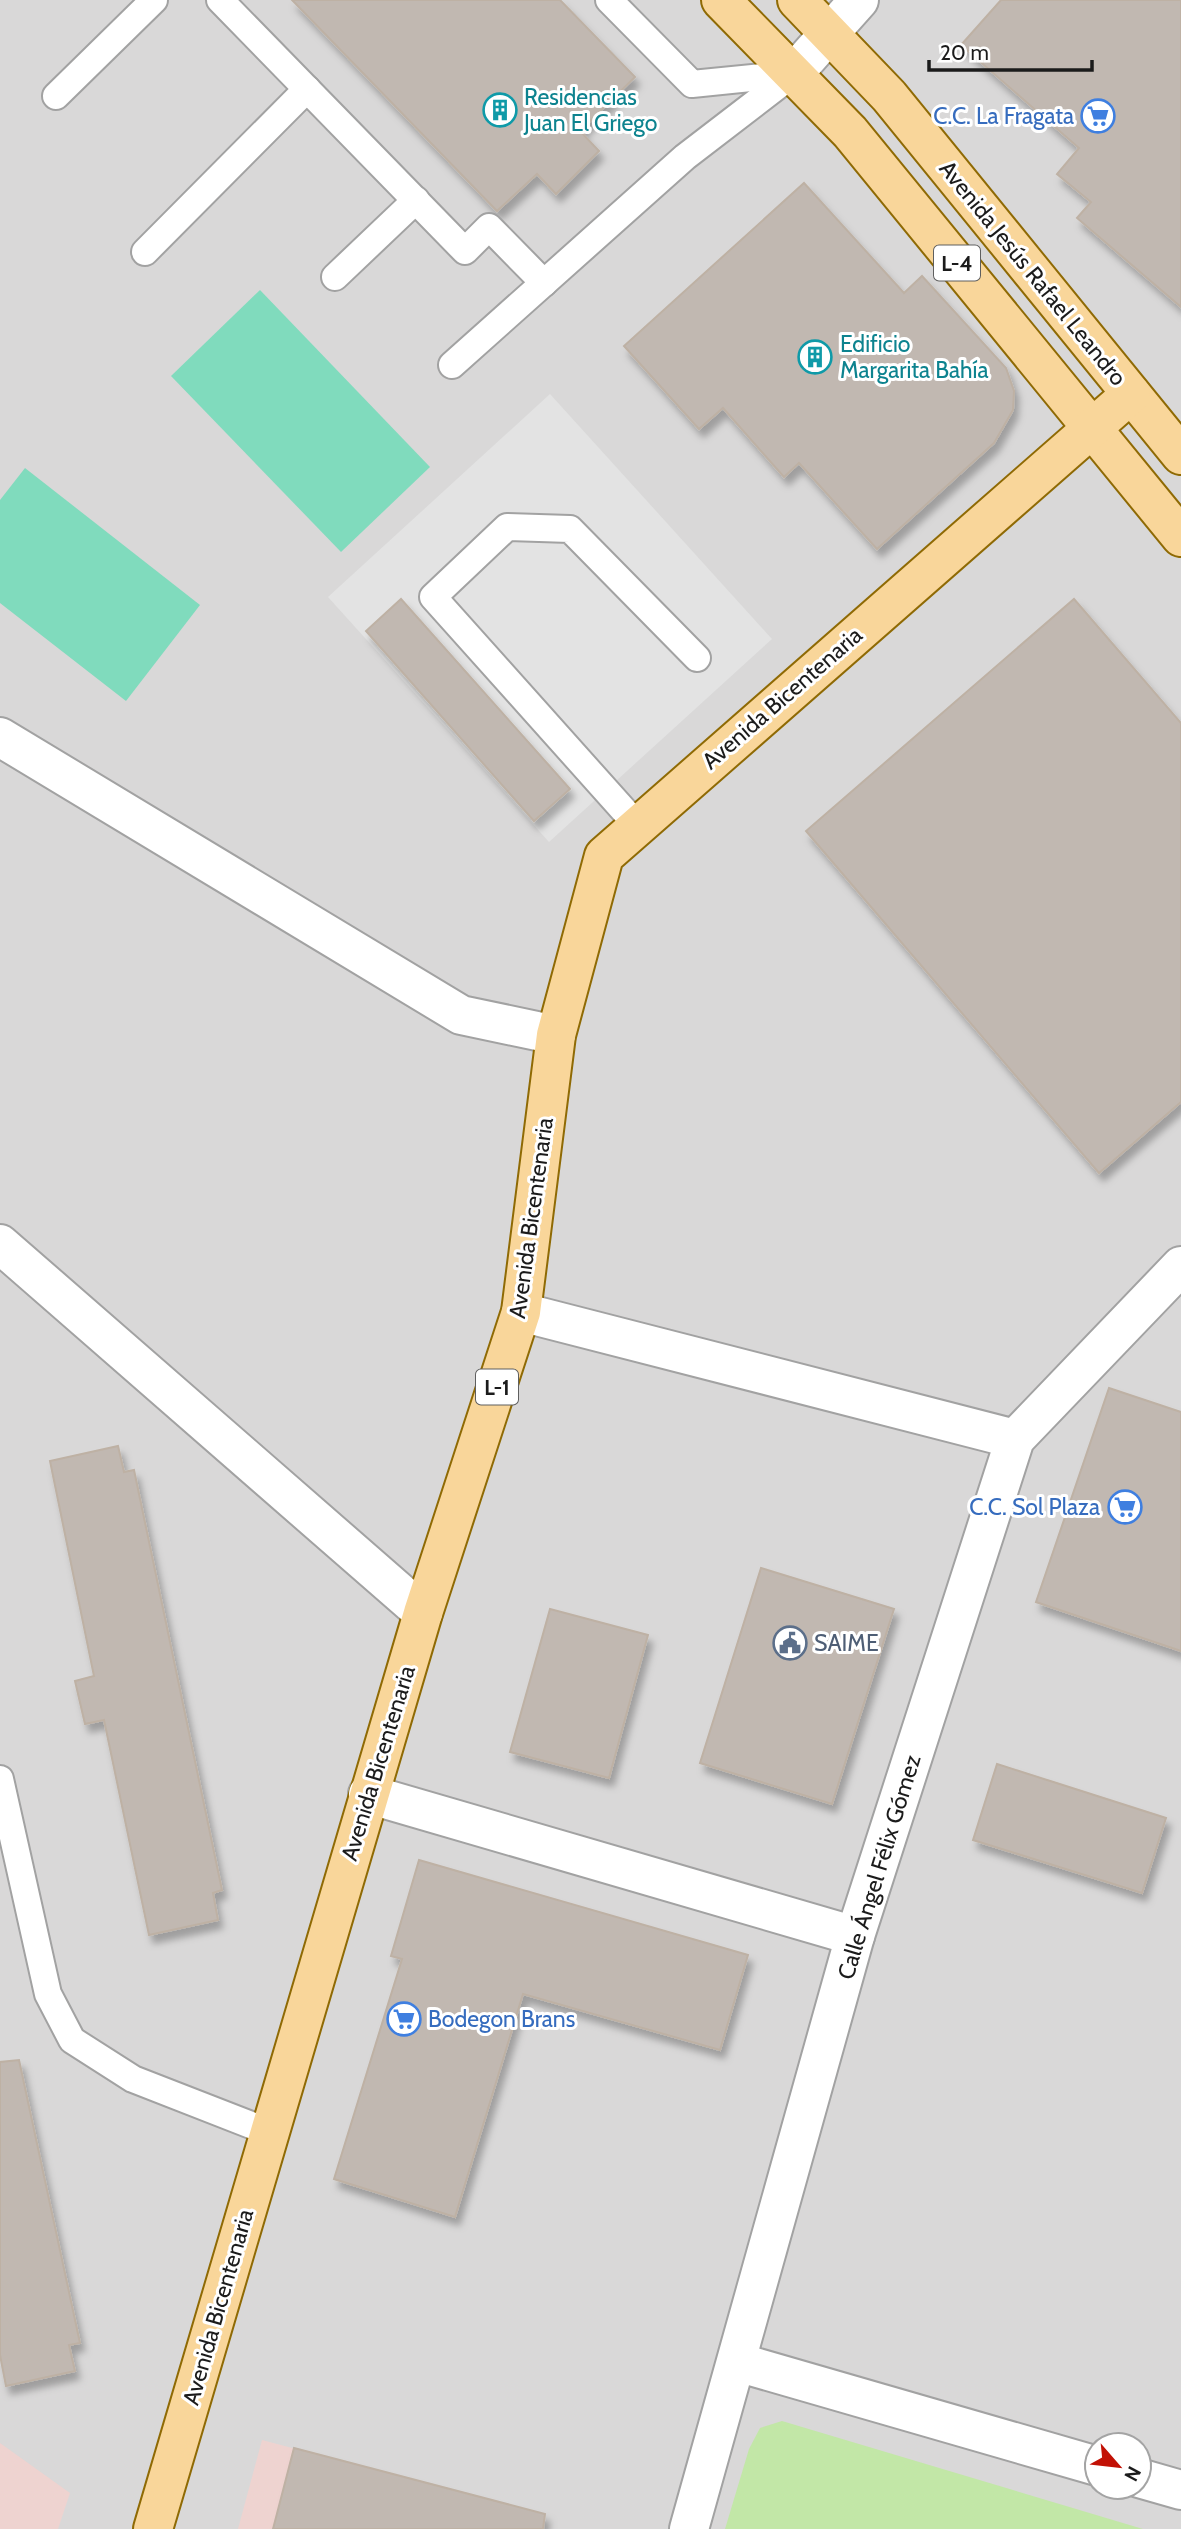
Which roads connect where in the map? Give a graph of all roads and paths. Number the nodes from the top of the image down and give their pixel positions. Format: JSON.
{"nodes":[{"id":1,"x":153,"y":0,"type":"edge"},
{"id":2,"x":220,"y":0,"type":"edge"},
{"id":3,"x":609,"y":0,"type":"edge"},
{"id":4,"x":721,"y":0,"type":"edge"},
{"id":5,"x":797,"y":0,"type":"edge"},
{"id":6,"x":859,"y":0,"type":"edge"},
{"id":7,"x":830,"y":35,"type":"junction"},
{"id":8,"x":793,"y":74,"type":"junction"},
{"id":9,"x":307,"y":89,"type":"junction"},
{"id":10,"x":56,"y":96,"type":"dead end"},
{"id":11,"x":416,"y":200,"type":"junction"},
{"id":12,"x":145,"y":252,"type":"dead end"},
{"id":13,"x":335,"y":277,"type":"dead end"},
{"id":14,"x":544,"y":283,"type":"junction"},
{"id":15,"x":452,"y":365,"type":"dead end"},
{"id":16,"x":1131,"y":394,"type":"junction"},
{"id":17,"x":1091,"y":427,"type":"junction"},
{"id":18,"x":1181,"y":455,"type":"edge"},
{"id":19,"x":1181,"y":537,"type":"edge"},
{"id":20,"x":697,"y":658,"type":"dead end"},
{"id":21,"x":0,"y":737,"type":"edge"},
{"id":22,"x":637,"y":825,"type":"junction"},
{"id":23,"x":556,"y":1035,"type":"junction"},
{"id":24,"x":0,"y":1244,"type":"edge"},
{"id":25,"x":1181,"y":1266,"type":"edge"},
{"id":26,"x":521,"y":1312,"type":"junction"},
{"id":27,"x":1015,"y":1439,"type":"junction"},
{"id":28,"x":423,"y":1613,"type":"junction"},
{"id":29,"x":0,"y":1779,"type":"edge"},
{"id":30,"x":369,"y":1794,"type":"junction"},
{"id":31,"x":855,"y":1936,"type":"junction"},
{"id":32,"x":269,"y":2132,"type":"junction"},
{"id":33,"x":737,"y":2362,"type":"junction"},
{"id":34,"x":1083,"y":2462,"type":"edge"},
{"id":35,"x":1153,"y":2482,"type":"edge"},
{"id":36,"x":1181,"y":2490,"type":"edge"},
{"id":37,"x":153,"y":2529,"type":"edge"},
{"id":38,"x":689,"y":2529,"type":"edge"}],
"edges":[{"from":1,"to":10,"type":"lane"},
{"from":2,"to":9,"type":"lane"},
{"from":3,"to":8,"type":"lane"},
{"from":4,"to":8,"type":"main road","number":"L-4"},
{"from":5,"to":7,"type":"main road","name":"Avenida Jesús Rafael Leandro","number":"L-4"},
{"from":6,"to":7,"type":"street"},
{"from":7,"to":8,"type":"street"},
{"from":7,"to":16,"type":"main road","name":"Avenida Jesús Rafael Leandro","number":"L-4"},
{"from":8,"to":14,"type":"lane"},
{"from":8,"to":17,"type":"main road","number":"L-4"},
{"from":9,"to":11,"type":"lane"},
{"from":9,"to":12,"type":"lane"},
{"from":11,"to":13,"type":"lane"},
{"from":11,"to":14,"type":"lane"},
{"from":14,"to":15,"type":"lane"},
{"from":16,"to":17,"type":"main road","name":"Avenida Bicentenaria","number":"L-1"},
{"from":16,"to":18,"type":"main road","name":"Avenida Jesús Rafael Leandro","number":"L-4"},
{"from":17,"to":19,"type":"main road","number":"L-4"},
{"from":17,"to":22,"type":"main road","name":"Avenida Bicentenaria","number":"L-1"},
{"from":20,"to":22,"type":"lane"},
{"from":21,"to":23,"type":"street"},
{"from":22,"to":23,"type":"main road","name":"Avenida Bicentenaria","number":"L-1"},
{"from":23,"to":26,"type":"main road","name":"Avenida Bicentenaria","number":"L-1"},
{"from":24,"to":28,"type":"street"},
{"from":25,"to":27,"type":"street","name":"Calle Ángel Félix Gómez"},
{"from":26,"to":27,"type":"street"},
{"from":26,"to":28,"type":"main road","name":"Avenida Bicentenaria","number":"L-1"},
{"from":27,"to":31,"type":"street","name":"Calle Ángel Félix Gómez"},
{"from":28,"to":30,"type":"main road","name":"Avenida Bicentenaria","number":"L-1"},
{"from":29,"to":32,"type":"lane"},
{"from":30,"to":31,"type":"street"},
{"from":30,"to":32,"type":"main road","name":"Avenida Bicentenaria","number":"L-1"},
{"from":31,"to":33,"type":"street","name":"Calle Ángel Félix Gómez"},
{"from":32,"to":37,"type":"main road","name":"Avenida Bicentenaria","number":"L-1"},
{"from":33,"to":34,"type":"street"},
{"from":33,"to":38,"type":"street","name":"Calle Ángel Félix Gómez"},
{"from":35,"to":36,"type":"street"}]}
